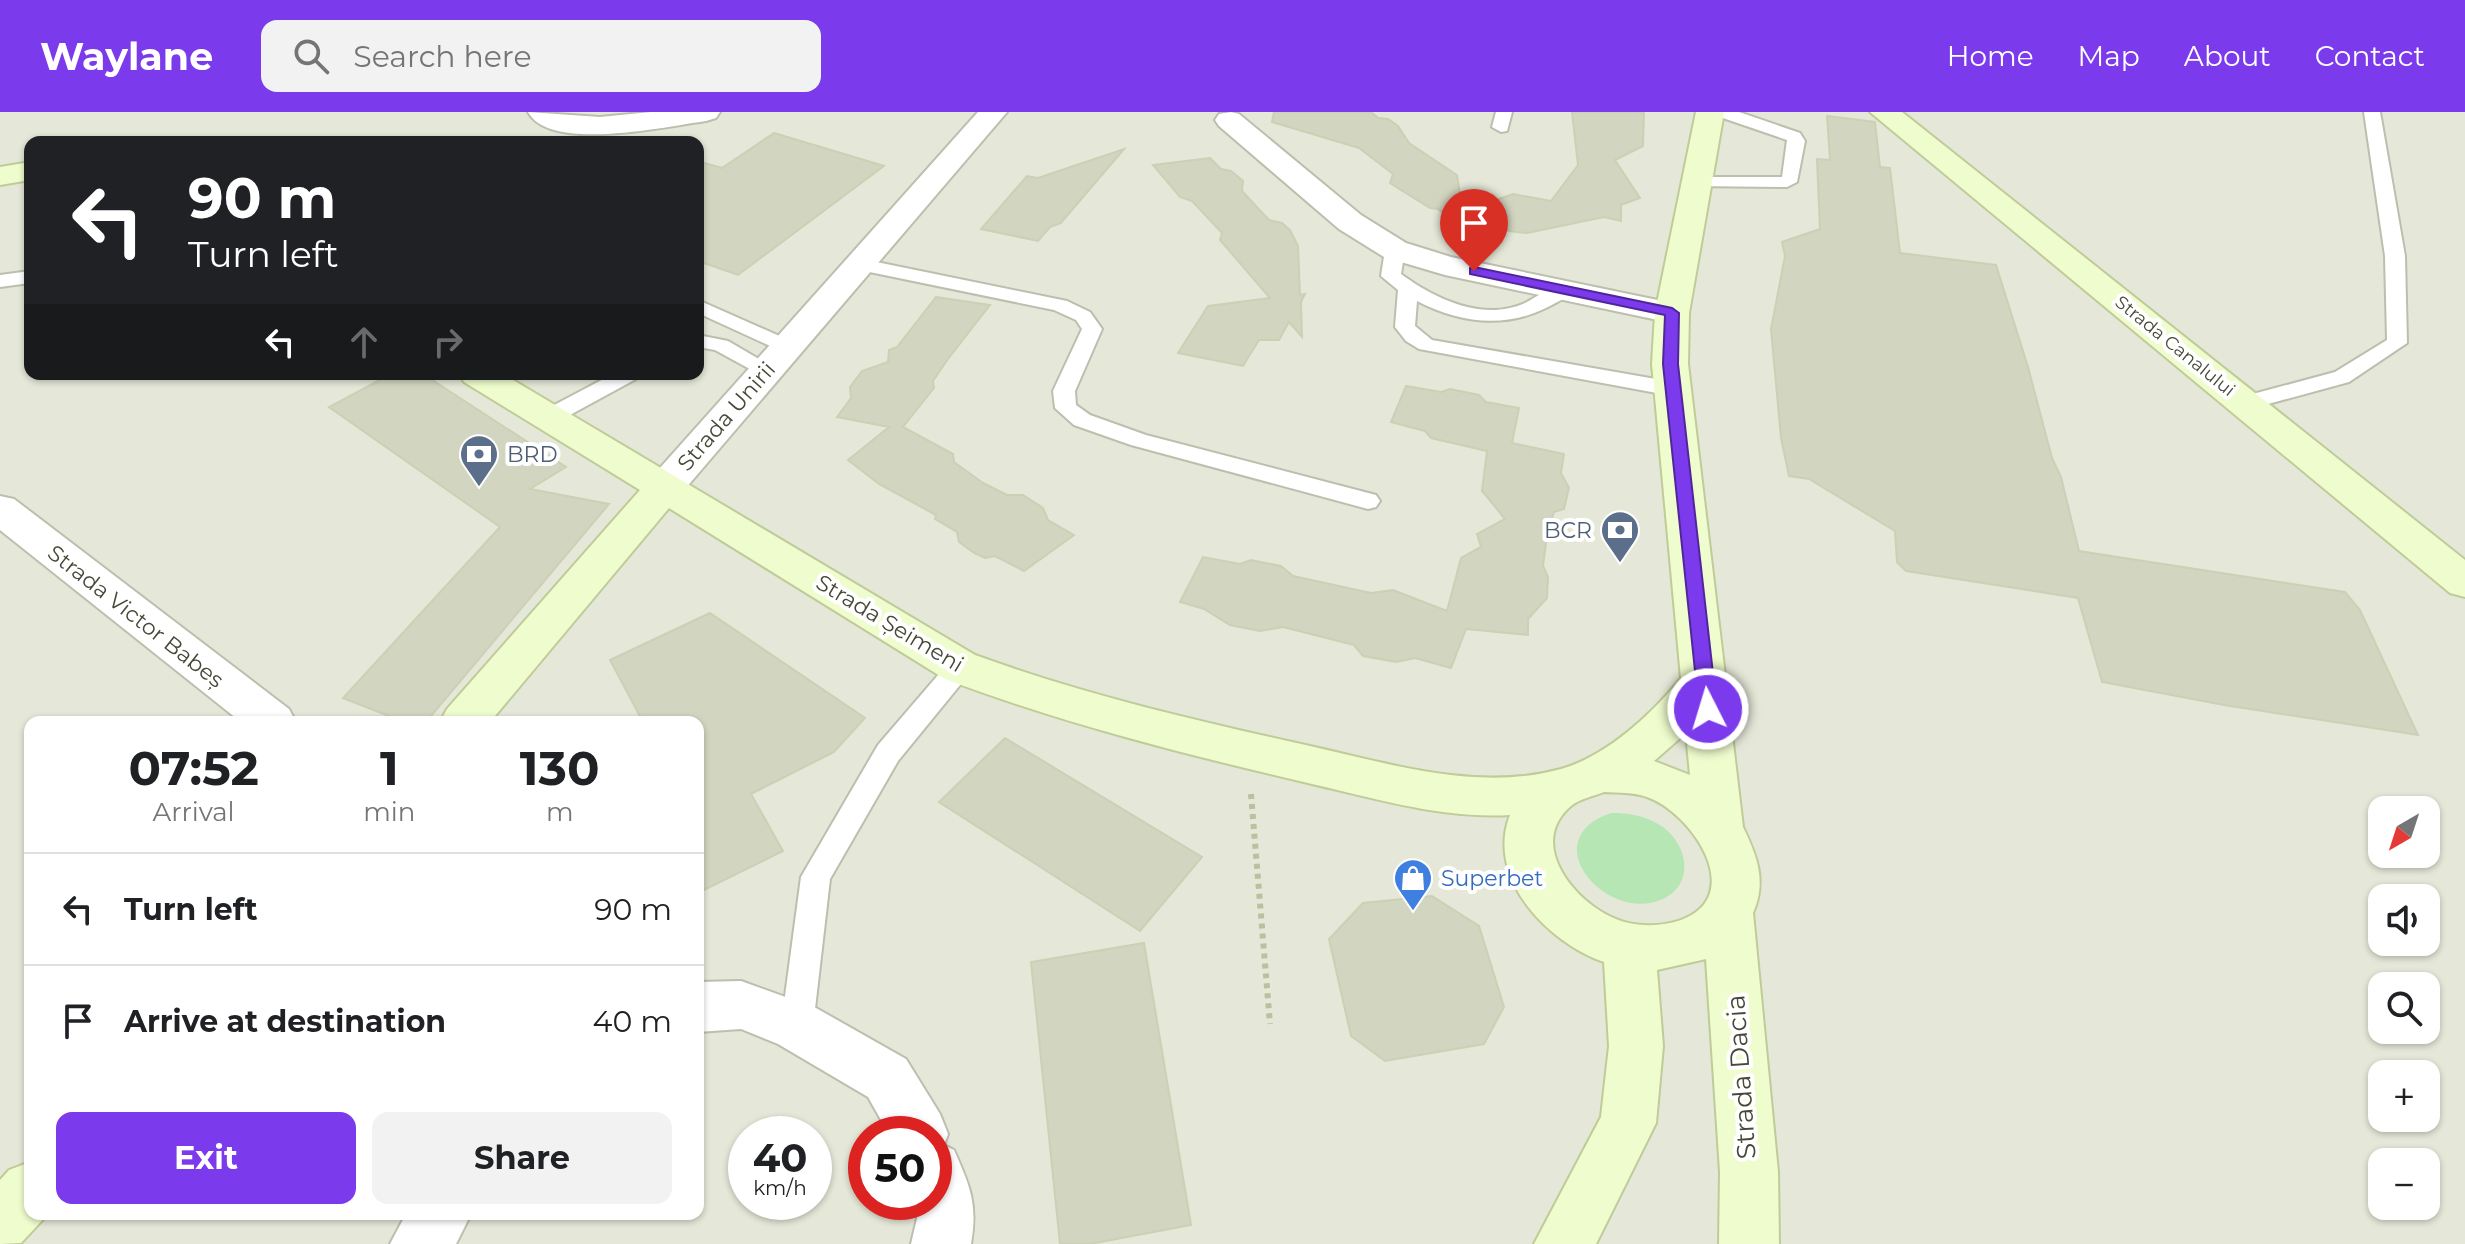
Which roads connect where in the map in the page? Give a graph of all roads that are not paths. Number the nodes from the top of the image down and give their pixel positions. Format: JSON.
{"nodes":[{"id":1,"x":542,"y":112,"type":"edge"},
{"id":2,"x":706,"y":112,"type":"edge"},
{"id":3,"x":993,"y":112,"type":"edge"},
{"id":4,"x":1710,"y":112,"type":"edge"},
{"id":5,"x":1723,"y":112,"type":"edge"},
{"id":6,"x":1884,"y":112,"type":"edge"},
{"id":7,"x":2372,"y":112,"type":"edge"},
{"id":8,"x":1229,"y":120,"type":"dead end"},
{"id":9,"x":24,"y":172,"type":"edge"},
{"id":10,"x":0,"y":176,"type":"edge"},
{"id":11,"x":1696,"y":182,"type":"junction"},
{"id":12,"x":1395,"y":250,"type":"junction"},
{"id":13,"x":857,"y":264,"type":"junction"},
{"id":14,"x":24,"y":278,"type":"edge"},
{"id":15,"x":0,"y":281,"type":"edge"},
{"id":16,"x":1408,"y":290,"type":"junction"},
{"id":17,"x":1564,"y":290,"type":"junction"},
{"id":18,"x":704,"y":310,"type":"edge"},
{"id":19,"x":1672,"y":313,"type":"junction"},
{"id":20,"x":1493,"y":317,"type":"junction"},
{"id":21,"x":704,"y":342,"type":"edge"},
{"id":22,"x":1497,"y":357,"type":"junction"},
{"id":23,"x":776,"y":358,"type":"junction"},
{"id":24,"x":487,"y":380,"type":"edge"},
{"id":25,"x":618,"y":380,"type":"edge"},
{"id":26,"x":1673,"y":389,"type":"junction"},
{"id":27,"x":2246,"y":403,"type":"junction"},
{"id":28,"x":549,"y":417,"type":"junction"},
{"id":29,"x":665,"y":487,"type":"junction"},
{"id":30,"x":1368,"y":501,"type":"dead end"},
{"id":31,"x":0,"y":509,"type":"edge"},
{"id":32,"x":2465,"y":582,"type":"edge"},
{"id":33,"x":960,"y":667,"type":"junction"},
{"id":34,"x":1705,"y":680,"type":"junction"},
{"id":35,"x":265,"y":716,"type":"edge"},
{"id":36,"x":468,"y":716,"type":"edge"},
{"id":37,"x":1602,"y":773,"type":"junction"},
{"id":38,"x":1556,"y":789,"type":"junction"},
{"id":39,"x":1439,"y":794,"type":"junction"},
{"id":40,"x":1719,"y":826,"type":"junction"},
{"id":41,"x":1533,"y":874,"type":"junction"},
{"id":42,"x":1728,"y":910,"type":"junction"},
{"id":43,"x":1629,"y":946,"type":"junction"},
{"id":44,"x":704,"y":1007,"type":"edge"},
{"id":45,"x":797,"y":1026,"type":"junction"},
{"id":46,"x":909,"y":1116,"type":"edge"},
{"id":47,"x":24,"y":1197,"type":"edge"},
{"id":48,"x":438,"y":1220,"type":"edge"},
{"id":49,"x":946,"y":1220,"type":"edge"},
{"id":50,"x":0,"y":1222,"type":"edge"},
{"id":51,"x":420,"y":1244,"type":"edge"},
{"id":52,"x":941,"y":1244,"type":"edge"},
{"id":53,"x":1564,"y":1244,"type":"edge"},
{"id":54,"x":1749,"y":1244,"type":"edge"}],
"edges":[{"from":1,"to":2,"type":"street"},
{"from":3,"to":13,"type":"street","name":"Strada Unirii"},
{"from":4,"to":11,"type":"main road"},
{"from":5,"to":11,"type":"lane"},
{"from":6,"to":27,"type":"main road","name":"Strada Canalului"},
{"from":7,"to":27,"type":"lane"},
{"from":8,"to":12,"type":"street"},
{"from":9,"to":10,"type":"main road"},
{"from":11,"to":19,"type":"main road"},
{"from":12,"to":16,"type":"lane"},
{"from":12,"to":17,"type":"street"},
{"from":13,"to":23,"type":"street","name":"Strada Unirii"},
{"from":13,"to":30,"type":"lane"},
{"from":14,"to":15,"type":"lane"},
{"from":16,"to":20,"type":"lane"},
{"from":16,"to":22,"type":"lane"},
{"from":17,"to":19,"type":"street"},
{"from":17,"to":20,"type":"lane"},
{"from":18,"to":23,"type":"lane"},
{"from":19,"to":26,"type":"main road"},
{"from":20,"to":22,"type":"lane"},
{"from":21,"to":23,"type":"lane"},
{"from":22,"to":26,"type":"lane"},
{"from":23,"to":29,"type":"street","name":"Strada Unirii"},
{"from":24,"to":28,"type":"main road","name":"Strada Șeimeni"},
{"from":25,"to":28,"type":"lane"},
{"from":26,"to":34,"type":"main road"},
{"from":27,"to":32,"type":"main road","name":"Strada Canalului"},
{"from":28,"to":29,"type":"main road","name":"Strada Șeimeni"},
{"from":29,"to":33,"type":"main road","name":"Strada Șeimeni"},
{"from":29,"to":36,"type":"main road","name":"Strada Unirii"},
{"from":31,"to":35,"type":"street","name":"Strada Victor Babeș"},
{"from":33,"to":39,"type":"main road","name":"Strada Șeimeni"},
{"from":33,"to":45,"type":"lane"},
{"from":34,"to":37,"type":"main road"},
{"from":34,"to":40,"type":"main road"},
{"from":37,"to":38,"type":"main road"},
{"from":37,"to":40,"type":"main road"},
{"from":38,"to":39,"type":"main road","name":"Strada Șeimeni"},
{"from":38,"to":41,"type":"main road"},
{"from":39,"to":41,"type":"main road","name":"Strada Șeimeni"},
{"from":40,"to":42,"type":"main road"},
{"from":41,"to":43,"type":"main road"},
{"from":42,"to":43,"type":"main road"},
{"from":42,"to":54,"type":"main road","name":"Strada Dacia"},
{"from":43,"to":53,"type":"main road"},
{"from":44,"to":45,"type":"street"},
{"from":45,"to":46,"type":"street"},
{"from":47,"to":50,"type":"main road"},
{"from":48,"to":51,"type":"street"},
{"from":49,"to":52,"type":"street"}]}
